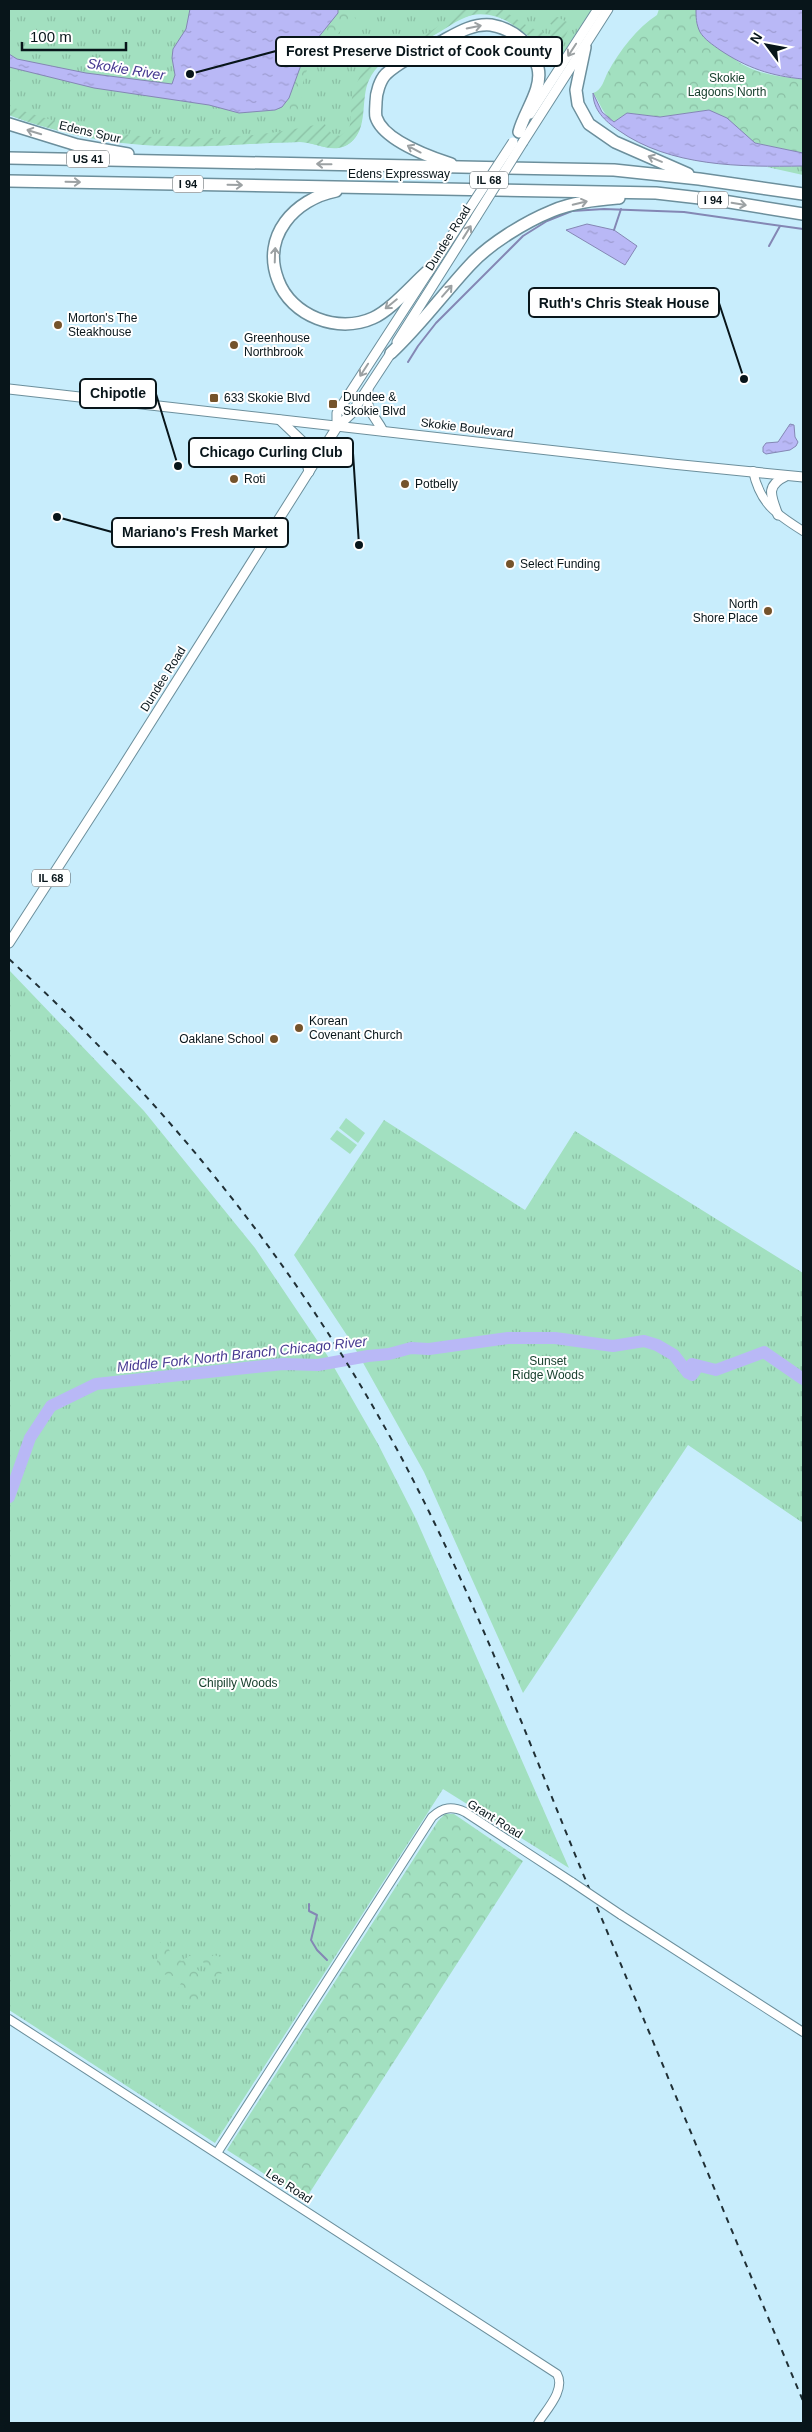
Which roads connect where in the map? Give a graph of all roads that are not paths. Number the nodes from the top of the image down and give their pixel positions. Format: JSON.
{"nodes":[{"id":1,"x":598,"y":9,"type":"edge"},
{"id":2,"x":608,"y":9,"type":"edge"},
{"id":3,"x":584,"y":46,"type":"junction"},
{"id":4,"x":9,"y":124,"type":"edge"},
{"id":5,"x":518,"y":139,"type":"junction"},
{"id":6,"x":9,"y":158,"type":"edge"},
{"id":7,"x":167,"y":161,"type":"junction"},
{"id":8,"x":460,"y":167,"type":"junction"},
{"id":9,"x":699,"y":179,"type":"junction"},
{"id":10,"x":9,"y":181,"type":"edge"},
{"id":11,"x":352,"y":187,"type":"junction"},
{"id":12,"x":656,"y":194,"type":"junction"},
{"id":13,"x":803,"y":194,"type":"edge"},
{"id":14,"x":803,"y":214,"type":"edge"},
{"id":15,"x":428,"y":271,"type":"junction"},
{"id":16,"x":390,"y":353,"type":"junction"},
{"id":17,"x":368,"y":387,"type":"junction"},
{"id":18,"x":9,"y":389,"type":"edge"},
{"id":19,"x":280,"y":420,"type":"junction"},
{"id":20,"x":337,"y":427,"type":"junction"},
{"id":21,"x":383,"y":431,"type":"junction"},
{"id":22,"x":752,"y":471,"type":"junction"},
{"id":23,"x":308,"y":472,"type":"junction"},
{"id":24,"x":788,"y":475,"type":"junction"},
{"id":25,"x":803,"y":477,"type":"edge"},
{"id":26,"x":778,"y":515,"type":"junction"},
{"id":27,"x":803,"y":531,"type":"edge"},
{"id":28,"x":9,"y":943,"type":"edge"},
{"id":29,"x":9,"y":2019,"type":"edge"},
{"id":30,"x":803,"y":2032,"type":"edge"},
{"id":31,"x":217,"y":2153,"type":"junction"},
{"id":32,"x":538,"y":2423,"type":"edge"}],
"edges":[{"from":1,"to":5,"type":"main road","name":"Dundee Road","one_way":true},
{"from":2,"to":3,"type":"main road","name":"Dundee Road"},
{"from":3,"to":5,"type":"main road","name":"Dundee Road"},
{"from":9,"to":3,"type":"highway","one_way":true},
{"from":7,"to":4,"type":"highway","name":"Edens Spur","number":"I 94","one_way":true},
{"from":8,"to":5,"type":"highway","one_way":true},
{"from":5,"to":15,"type":"main road","name":"Dundee Road","number":"IL 68","bridge":true},
{"from":16,"to":5,"type":"main road","name":"Dundee Road","one_way":true,"bridge":true},
{"from":6,"to":7,"type":"highway","number":"US 41"},
{"from":8,"to":7,"type":"highway","name":"Edens Expressway","number":"I 94","one_way":true},
{"from":8,"to":9,"type":"highway","name":"Edens Expressway","number":"I 94"},
{"from":9,"to":13,"type":"highway","name":"Edens Expressway","number":"I 94"},
{"from":10,"to":11,"type":"highway","name":"Edens Expressway","number":"I 94","one_way":true},
{"from":11,"to":12,"type":"highway","name":"Edens Expressway","number":"I 94"},
{"from":15,"to":11,"type":"highway","one_way":true},
{"from":12,"to":14,"type":"highway","name":"Edens Expressway","number":"I 94","one_way":true},
{"from":16,"to":12,"type":"highway","one_way":true},
{"from":15,"to":20,"type":"main road","name":"Dundee Road","number":"IL 68","one_way":true},
{"from":16,"to":17,"type":"main road","name":"Dundee Road","number":"IL 68"},
{"from":17,"to":20,"type":"main road","name":"Dundee Road","number":"IL 68"},
{"from":17,"to":21,"type":"main road"},
{"from":18,"to":19,"type":"main road","name":"Skokie Boulevard"},
{"from":19,"to":20,"type":"main road","name":"Skokie Boulevard"},
{"from":19,"to":23,"type":"main road"},
{"from":20,"to":21,"type":"main road","name":"Skokie Boulevard"},
{"from":20,"to":23,"type":"main road","name":"Dundee Road","number":"IL 68"},
{"from":21,"to":22,"type":"main road","name":"Skokie Boulevard"},
{"from":22,"to":24,"type":"main road","name":"Skokie Boulevard"},
{"from":22,"to":26,"type":"street"},
{"from":23,"to":28,"type":"main road","name":"Dundee Road","number":"IL 68"},
{"from":24,"to":25,"type":"main road","name":"Skokie Boulevard"},
{"from":24,"to":26,"type":"main road"},
{"from":26,"to":27,"type":"street"},
{"from":29,"to":31,"type":"street","name":"Lee Road"},
{"from":30,"to":31,"type":"street","name":"Grant Road","bridge":true},
{"from":31,"to":32,"type":"street","name":"Lee Road"}]}
